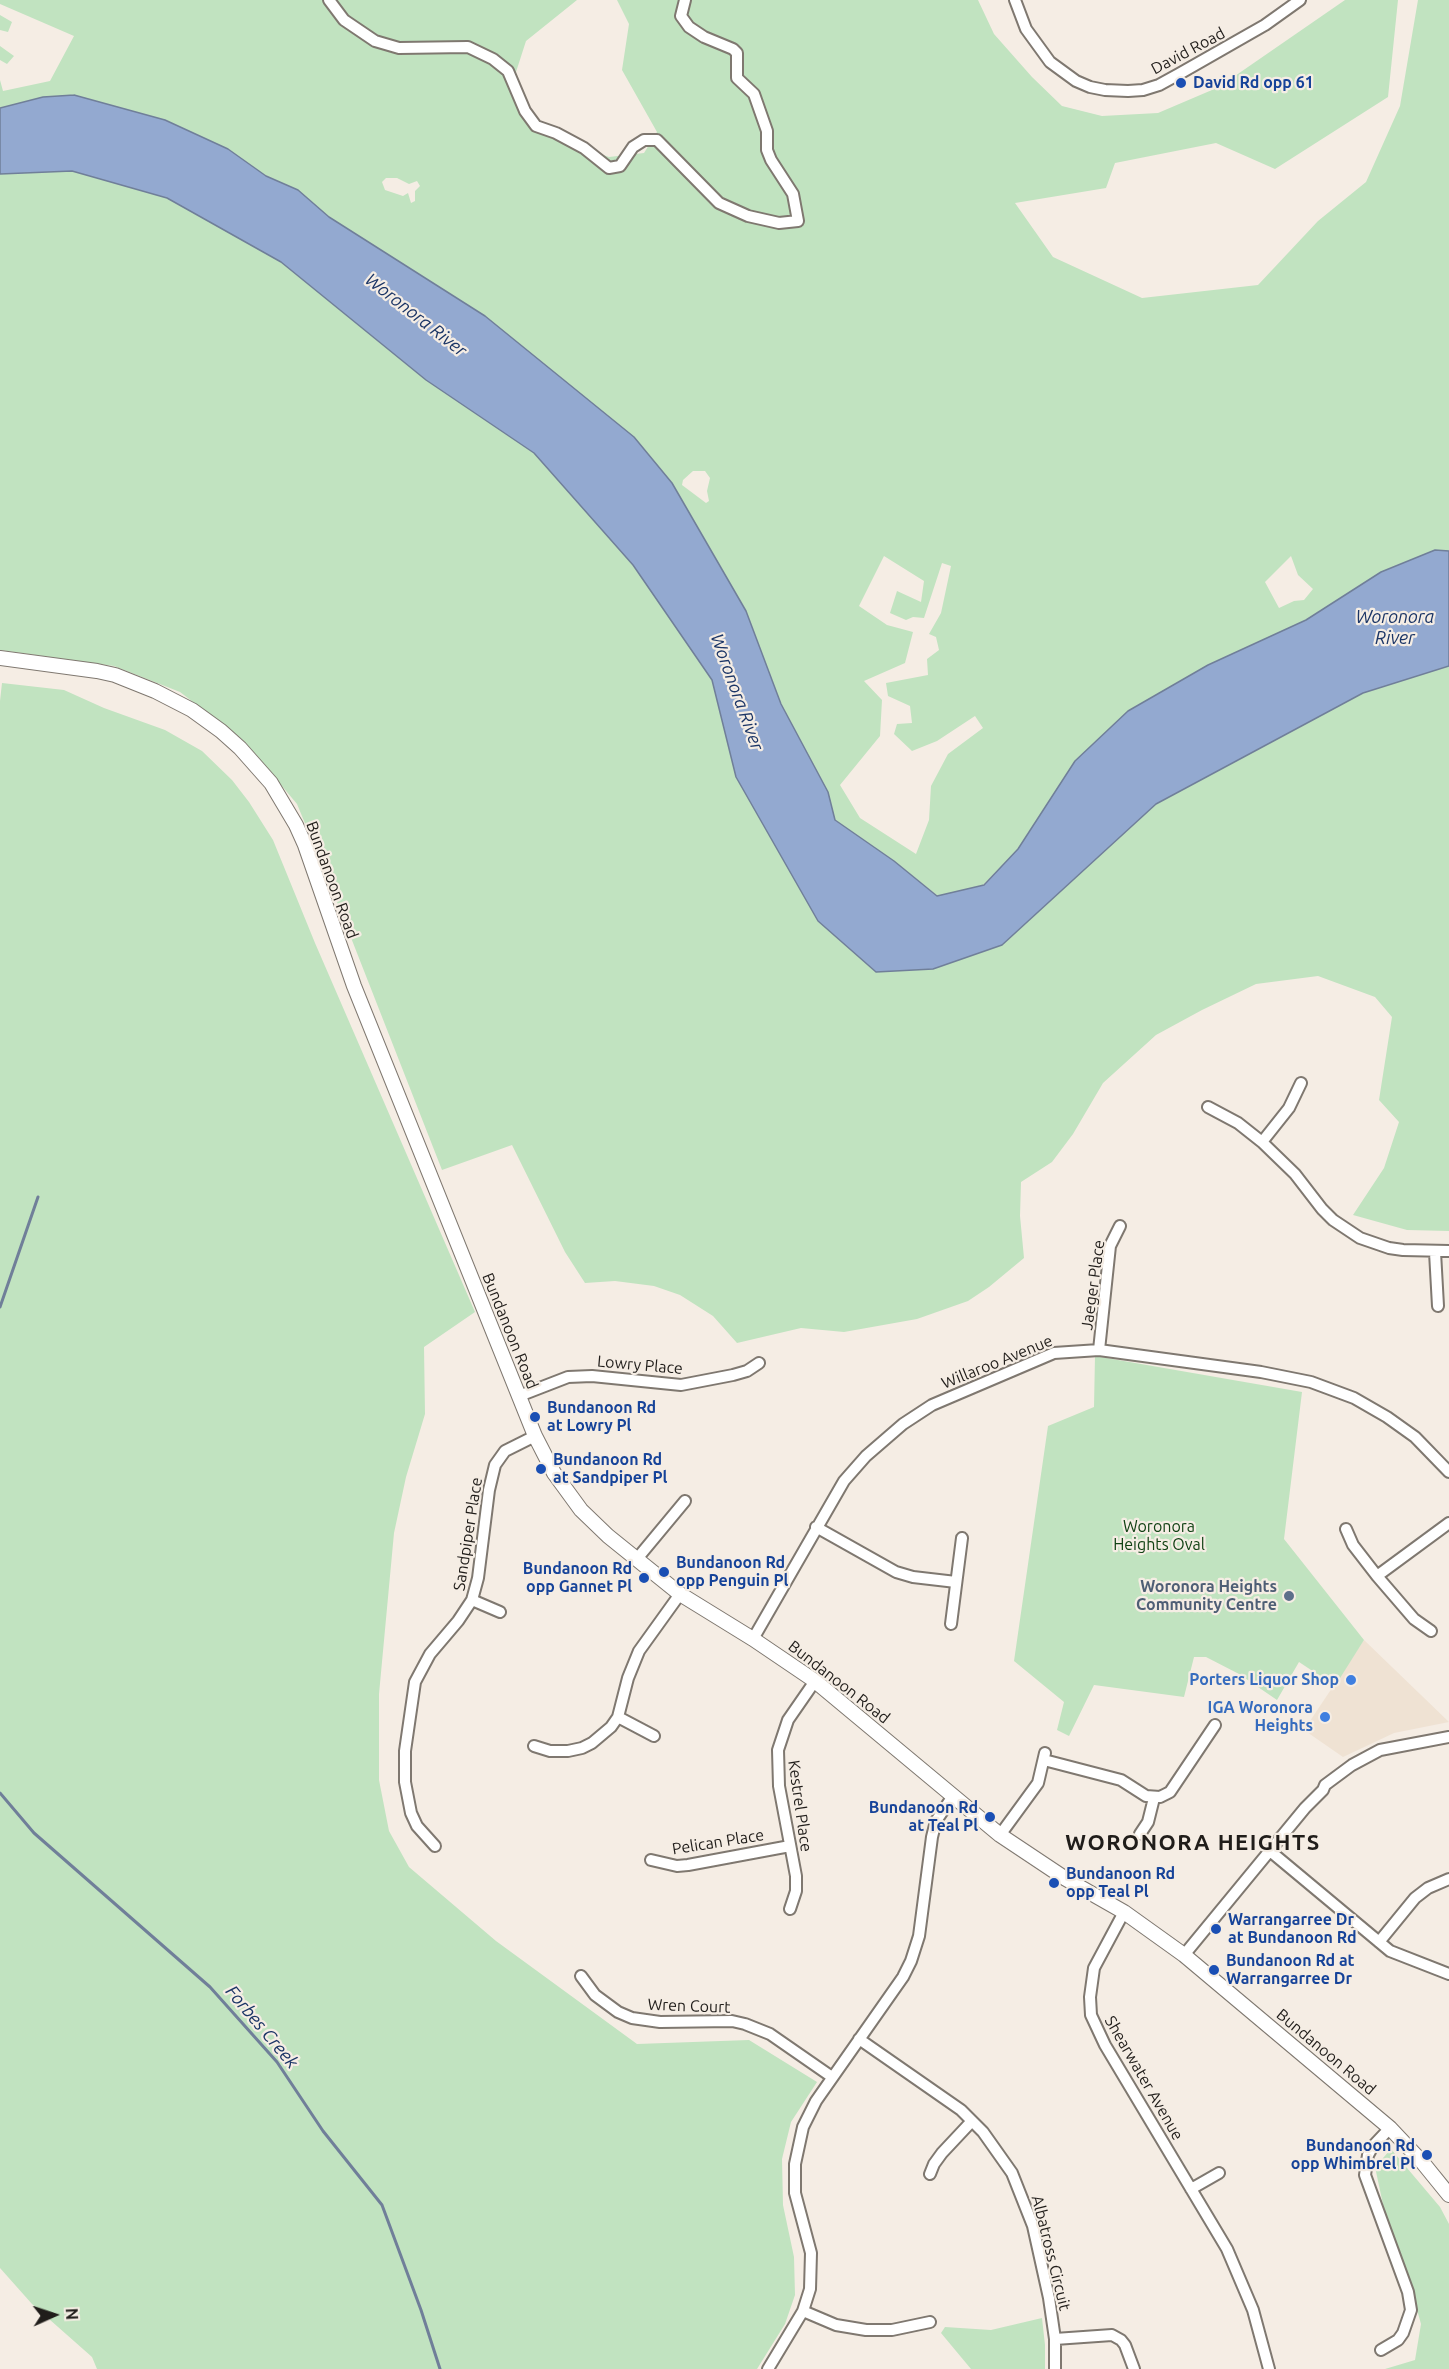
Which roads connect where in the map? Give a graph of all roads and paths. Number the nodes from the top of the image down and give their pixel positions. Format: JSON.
{"nodes":[{"id":1,"x":329,"y":0,"type":"edge"},
{"id":2,"x":685,"y":0,"type":"edge"},
{"id":3,"x":1015,"y":0,"type":"edge"},
{"id":4,"x":1300,"y":0,"type":"edge"},
{"id":5,"x":0,"y":658,"type":"edge"},
{"id":6,"x":1300,"y":1083,"type":"dead end"},
{"id":7,"x":1208,"y":1107,"type":"dead end"},
{"id":8,"x":1262,"y":1142,"type":"junction"},
{"id":9,"x":1120,"y":1226,"type":"dead end"},
{"id":10,"x":1449,"y":1251,"type":"edge"},
{"id":11,"x":1435,"y":1252,"type":"junction"},
{"id":12,"x":1438,"y":1306,"type":"dead end"},
{"id":13,"x":1099,"y":1350,"type":"junction"},
{"id":14,"x":759,"y":1363,"type":"dead end"},
{"id":15,"x":519,"y":1396,"type":"junction"},
{"id":16,"x":535,"y":1436,"type":"junction"},
{"id":17,"x":1449,"y":1472,"type":"edge"},
{"id":18,"x":685,"y":1502,"type":"dead end"},
{"id":19,"x":1449,"y":1525,"type":"edge"},
{"id":20,"x":816,"y":1527,"type":"junction"},
{"id":21,"x":1346,"y":1529,"type":"dead end"},
{"id":22,"x":962,"y":1538,"type":"dead end"},
{"id":23,"x":636,"y":1560,"type":"junction"},
{"id":24,"x":1377,"y":1576,"type":"junction"},
{"id":25,"x":956,"y":1582,"type":"junction"},
{"id":26,"x":680,"y":1594,"type":"junction"},
{"id":27,"x":472,"y":1600,"type":"junction"},
{"id":28,"x":500,"y":1612,"type":"dead end"},
{"id":29,"x":951,"y":1624,"type":"dead end"},
{"id":30,"x":1431,"y":1631,"type":"dead end"},
{"id":31,"x":753,"y":1639,"type":"junction"},
{"id":32,"x":815,"y":1681,"type":"junction"},
{"id":33,"x":618,"y":1717,"type":"junction"},
{"id":34,"x":1215,"y":1725,"type":"dead end"},
{"id":35,"x":654,"y":1736,"type":"dead end"},
{"id":36,"x":1449,"y":1737,"type":"edge"},
{"id":37,"x":534,"y":1746,"type":"dead end"},
{"id":38,"x":953,"y":1796,"type":"junction"},
{"id":39,"x":1154,"y":1798,"type":"junction"},
{"id":40,"x":1140,"y":1834,"type":"dead end"},
{"id":41,"x":1000,"y":1835,"type":"junction"},
{"id":42,"x":435,"y":1846,"type":"dead end"},
{"id":43,"x":790,"y":1846,"type":"junction"},
{"id":44,"x":1270,"y":1851,"type":"junction"},
{"id":45,"x":651,"y":1860,"type":"dead end"},
{"id":46,"x":1449,"y":1879,"type":"edge"},
{"id":47,"x":790,"y":1910,"type":"dead end"},
{"id":48,"x":1124,"y":1912,"type":"junction"},
{"id":49,"x":1379,"y":1942,"type":"junction"},
{"id":50,"x":1184,"y":1954,"type":"junction"},
{"id":51,"x":1449,"y":1974,"type":"edge"},
{"id":52,"x":581,"y":1976,"type":"dead end"},
{"id":53,"x":859,"y":2039,"type":"junction"},
{"id":54,"x":832,"y":2077,"type":"junction"},
{"id":55,"x":972,"y":2121,"type":"junction"},
{"id":56,"x":1390,"y":2128,"type":"junction"},
{"id":57,"x":1219,"y":2173,"type":"dead end"},
{"id":58,"x":930,"y":2174,"type":"dead end"},
{"id":59,"x":1191,"y":2189,"type":"junction"},
{"id":60,"x":1449,"y":2195,"type":"edge"},
{"id":61,"x":803,"y":2311,"type":"junction"},
{"id":62,"x":930,"y":2322,"type":"dead end"},
{"id":63,"x":1055,"y":2339,"type":"junction"},
{"id":64,"x":1381,"y":2350,"type":"dead end"},
{"id":65,"x":768,"y":2369,"type":"edge"},
{"id":66,"x":1055,"y":2369,"type":"edge"},
{"id":67,"x":1134,"y":2369,"type":"edge"},
{"id":68,"x":1269,"y":2369,"type":"edge"}],
"edges":[{"from":1,"to":2,"type":"street"},
{"from":3,"to":4,"type":"street","name":"David Road"},
{"from":5,"to":15,"type":"street","name":"Bundanoon Road"},
{"from":6,"to":8,"type":"street"},
{"from":7,"to":8,"type":"street"},
{"from":8,"to":11,"type":"street"},
{"from":9,"to":13,"type":"street","name":"Jaeger Place"},
{"from":10,"to":11,"type":"street"},
{"from":11,"to":12,"type":"street"},
{"from":13,"to":17,"type":"street","name":"Willaroo Avenue"},
{"from":13,"to":20,"type":"street","name":"Willaroo Avenue"},
{"from":14,"to":15,"type":"street","name":"Lowry Place"},
{"from":15,"to":16,"type":"street","name":"Bundanoon Road"},
{"from":16,"to":23,"type":"street","name":"Bundanoon Road"},
{"from":16,"to":27,"type":"street","name":"Sandpiper Place"},
{"from":18,"to":23,"type":"street"},
{"from":19,"to":24,"type":"street"},
{"from":20,"to":25,"type":"street"},
{"from":20,"to":31,"type":"street","name":"Willaroo Avenue"},
{"from":21,"to":24,"type":"street"},
{"from":22,"to":25,"type":"street"},
{"from":23,"to":26,"type":"street","name":"Bundanoon Road"},
{"from":24,"to":30,"type":"street"},
{"from":25,"to":29,"type":"street"},
{"from":26,"to":31,"type":"street","name":"Bundanoon Road"},
{"from":26,"to":33,"type":"street"},
{"from":27,"to":28,"type":"street"},
{"from":27,"to":42,"type":"street","name":"Sandpiper Place"},
{"from":31,"to":32,"type":"street","name":"Bundanoon Road"},
{"from":32,"to":38,"type":"street","name":"Bundanoon Road"},
{"from":32,"to":43,"type":"street","name":"Kestrel Place"},
{"from":33,"to":35,"type":"street"},
{"from":33,"to":37,"type":"street"},
{"from":34,"to":39,"type":"street"},
{"from":36,"to":44,"type":"street"},
{"from":38,"to":41,"type":"street","name":"Bundanoon Road"},
{"from":38,"to":53,"type":"street"},
{"from":39,"to":40,"type":"street"},
{"from":39,"to":41,"type":"street"},
{"from":41,"to":48,"type":"street","name":"Bundanoon Road"},
{"from":43,"to":45,"type":"street","name":"Pelican Place"},
{"from":43,"to":47,"type":"street","name":"Kestrel Place"},
{"from":44,"to":49,"type":"street"},
{"from":44,"to":50,"type":"street"},
{"from":46,"to":49,"type":"street"},
{"from":48,"to":50,"type":"street","name":"Bundanoon Road"},
{"from":48,"to":59,"type":"street","name":"Shearwater Avenue"},
{"from":49,"to":51,"type":"street"},
{"from":50,"to":56,"type":"street","name":"Bundanoon Road"},
{"from":52,"to":54,"type":"street","name":"Wren Court"},
{"from":53,"to":54,"type":"street"},
{"from":53,"to":55,"type":"street","name":"Albatross Circuit"},
{"from":54,"to":61,"type":"street"},
{"from":55,"to":58,"type":"street"},
{"from":55,"to":63,"type":"street","name":"Albatross Circuit"},
{"from":56,"to":60,"type":"street","name":"Bundanoon Road"},
{"from":56,"to":64,"type":"street"},
{"from":57,"to":59,"type":"street"},
{"from":59,"to":68,"type":"street","name":"Shearwater Avenue"},
{"from":61,"to":62,"type":"street"},
{"from":61,"to":65,"type":"street"},
{"from":63,"to":66,"type":"street","name":"Albatross Circuit"},
{"from":63,"to":67,"type":"street"}]}
